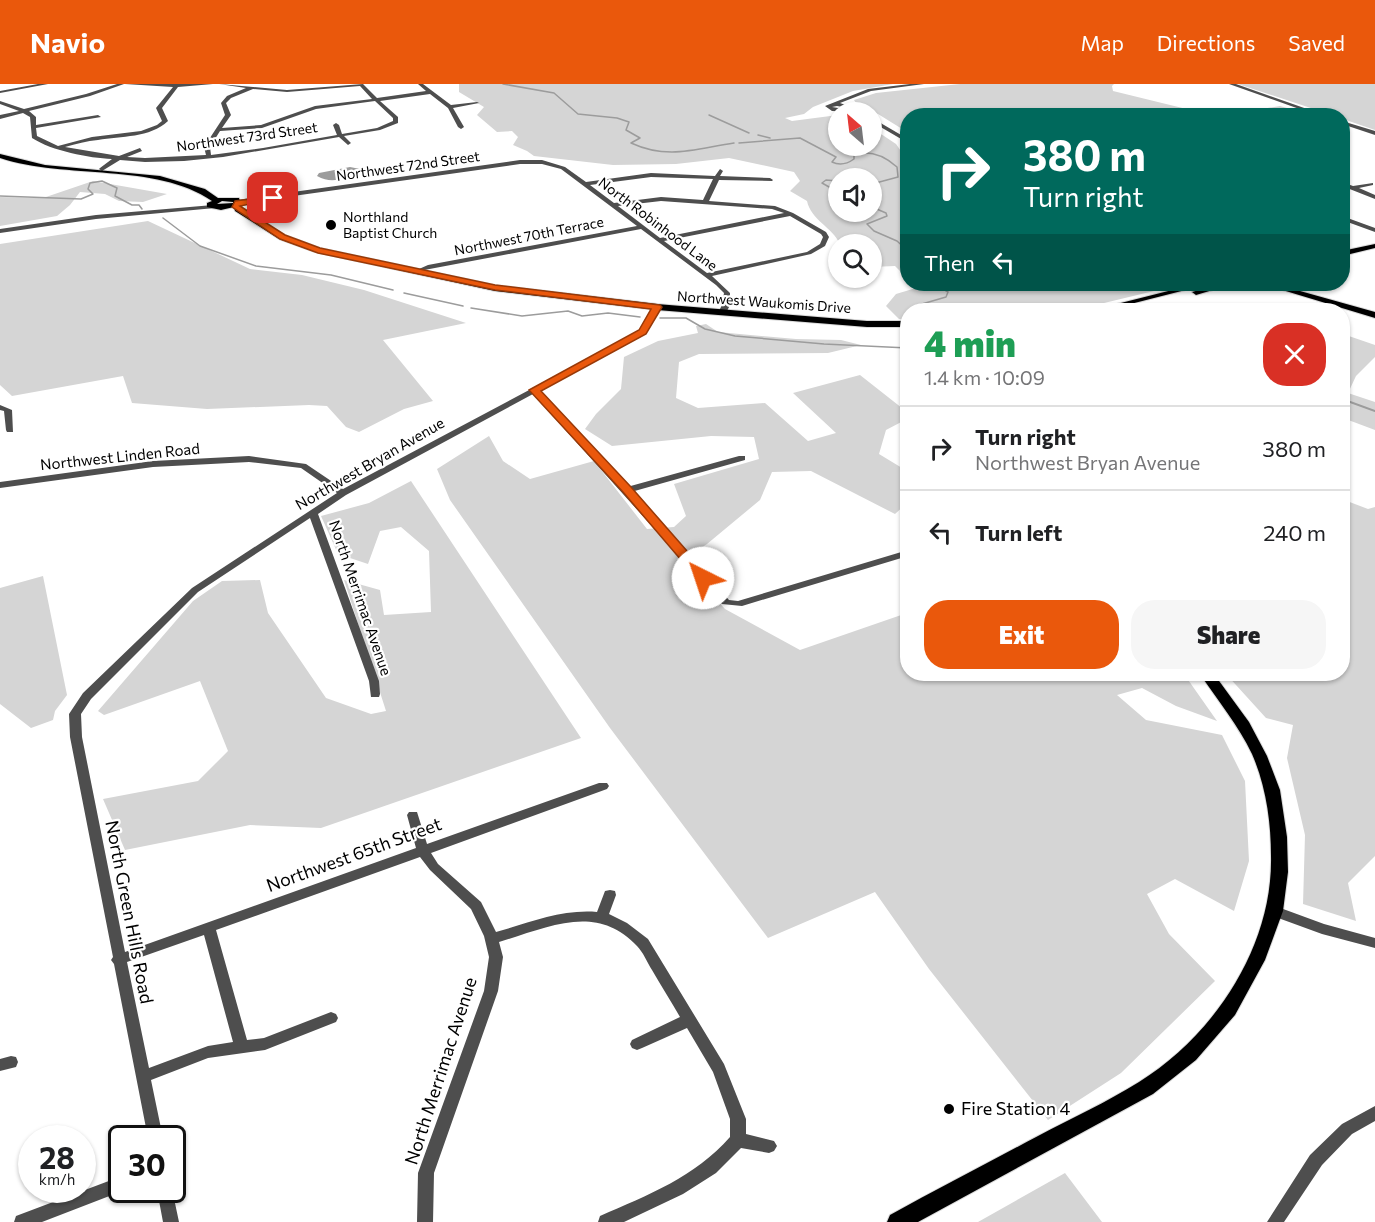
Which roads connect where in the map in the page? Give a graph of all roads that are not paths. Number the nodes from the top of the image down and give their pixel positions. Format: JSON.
{"nodes":[{"id":1,"x":122,"y":84,"type":"edge"},
{"id":2,"x":127,"y":84,"type":"edge"},
{"id":3,"x":211,"y":84,"type":"edge"},
{"id":4,"x":220,"y":84,"type":"edge"},
{"id":5,"x":260,"y":84,"type":"edge"},
{"id":6,"x":361,"y":84,"type":"edge"},
{"id":7,"x":420,"y":84,"type":"edge"},
{"id":8,"x":922,"y":84,"type":"edge"},
{"id":9,"x":1231,"y":84,"type":"edge"},
{"id":10,"x":46,"y":86,"type":"edge"},
{"id":11,"x":176,"y":86,"type":"junction"},
{"id":12,"x":252,"y":87,"type":"junction"},
{"id":13,"x":0,"y":92,"type":"edge"},
{"id":14,"x":431,"y":92,"type":"junction"},
{"id":15,"x":88,"y":96,"type":"junction"},
{"id":16,"x":97,"y":98,"type":"dead end"},
{"id":17,"x":375,"y":100,"type":"junction"},
{"id":18,"x":0,"y":102,"type":"edge"},
{"id":19,"x":849,"y":102,"type":"edge"},
{"id":20,"x":477,"y":104,"type":"dead end"},
{"id":21,"x":450,"y":107,"type":"junction"},
{"id":22,"x":1302,"y":108,"type":"edge"},
{"id":23,"x":27,"y":111,"type":"junction"},
{"id":24,"x":0,"y":116,"type":"edge"},
{"id":25,"x":98,"y":117,"type":"dead end"},
{"id":26,"x":1350,"y":124,"type":"edge"},
{"id":27,"x":336,"y":125,"type":"dead end"},
{"id":28,"x":882,"y":126,"type":"edge"},
{"id":29,"x":461,"y":127,"type":"dead end"},
{"id":30,"x":33,"y":128,"type":"junction"},
{"id":31,"x":219,"y":130,"type":"junction"},
{"id":32,"x":1375,"y":132,"type":"edge"},
{"id":33,"x":340,"y":135,"type":"junction"},
{"id":34,"x":900,"y":137,"type":"edge"},
{"id":35,"x":348,"y":142,"type":"dead end"},
{"id":36,"x":58,"y":147,"type":"junction"},
{"id":37,"x":140,"y":150,"type":"dead end"},
{"id":38,"x":0,"y":154,"type":"edge"},
{"id":39,"x":209,"y":156,"type":"junction"},
{"id":40,"x":121,"y":158,"type":"junction"},
{"id":41,"x":557,"y":165,"type":"joint"},
{"id":42,"x":102,"y":171,"type":"junction"},
{"id":43,"x":720,"y":171,"type":"dead end"},
{"id":44,"x":717,"y":178,"type":"junction"},
{"id":45,"x":770,"y":180,"type":"dead end"},
{"id":46,"x":585,"y":184,"type":"junction"},
{"id":47,"x":1371,"y":184,"type":"dead end"},
{"id":48,"x":1350,"y":187,"type":"edge"},
{"id":49,"x":1353,"y":188,"type":"junction"},
{"id":50,"x":1375,"y":197,"type":"edge"},
{"id":51,"x":234,"y":201,"type":"junction"},
{"id":52,"x":706,"y":201,"type":"junction"},
{"id":53,"x":215,"y":204,"type":"junction"},
{"id":54,"x":613,"y":205,"type":"junction"},
{"id":55,"x":790,"y":214,"type":"junction"},
{"id":56,"x":1350,"y":221,"type":"edge"},
{"id":57,"x":642,"y":227,"type":"junction"},
{"id":58,"x":272,"y":230,"type":"junction"},
{"id":59,"x":1373,"y":230,"type":"edge"},
{"id":60,"x":0,"y":231,"type":"edge"},
{"id":61,"x":659,"y":240,"type":"junction"},
{"id":62,"x":1375,"y":240,"type":"edge"},
{"id":63,"x":1350,"y":246,"type":"edge"},
{"id":64,"x":1375,"y":246,"type":"edge"},
{"id":65,"x":1350,"y":252,"type":"edge"},
{"id":66,"x":421,"y":270,"type":"junction"},
{"id":67,"x":707,"y":275,"type":"junction"},
{"id":68,"x":1176,"y":291,"type":"edge"},
{"id":69,"x":1201,"y":291,"type":"edge"},
{"id":70,"x":1291,"y":291,"type":"edge"},
{"id":71,"x":1127,"y":303,"type":"edge"},
{"id":72,"x":1152,"y":303,"type":"edge"},
{"id":73,"x":1333,"y":303,"type":"edge"},
{"id":74,"x":657,"y":307,"type":"junction"},
{"id":75,"x":1350,"y":308,"type":"edge"},
{"id":76,"x":722,"y":313,"type":"junction"},
{"id":77,"x":1375,"y":315,"type":"edge"},
{"id":78,"x":900,"y":326,"type":"edge"},
{"id":79,"x":534,"y":390,"type":"junction"},
{"id":80,"x":0,"y":407,"type":"edge"},
{"id":81,"x":10,"y":430,"type":"dead end"},
{"id":82,"x":742,"y":458,"type":"dead end"},
{"id":83,"x":0,"y":486,"type":"edge"},
{"id":84,"x":627,"y":490,"type":"junction"},
{"id":85,"x":343,"y":493,"type":"junction"},
{"id":86,"x":313,"y":513,"type":"junction"},
{"id":87,"x":900,"y":555,"type":"edge"},
{"id":88,"x":1212,"y":681,"type":"edge"},
{"id":89,"x":375,"y":694,"type":"dead end"},
{"id":90,"x":87,"y":696,"type":"joint"},
{"id":91,"x":603,"y":786,"type":"dead end"},
{"id":92,"x":413,"y":815,"type":"dead end"},
{"id":93,"x":423,"y":851,"type":"junction"},
{"id":94,"x":610,"y":895,"type":"dead end"},
{"id":95,"x":1275,"y":910,"type":"junction"},
{"id":96,"x":601,"y":917,"type":"junction"},
{"id":97,"x":209,"y":929,"type":"junction"},
{"id":98,"x":491,"y":939,"type":"junction"},
{"id":99,"x":1375,"y":942,"type":"edge"},
{"id":100,"x":118,"y":960,"type":"junction"},
{"id":101,"x":331,"y":1018,"type":"dead end"},
{"id":102,"x":689,"y":1020,"type":"junction"},
{"id":103,"x":637,"y":1044,"type":"dead end"},
{"id":104,"x":242,"y":1048,"type":"junction"},
{"id":105,"x":142,"y":1077,"type":"junction"},
{"id":106,"x":1375,"y":1113,"type":"edge"},
{"id":107,"x":152,"y":1125,"type":"edge"},
{"id":108,"x":738,"y":1140,"type":"junction"},
{"id":109,"x":769,"y":1146,"type":"dead end"},
{"id":110,"x":108,"y":1189,"type":"edge"},
{"id":111,"x":167,"y":1203,"type":"edge"},
{"id":112,"x":43,"y":1219,"type":"edge"},
{"id":113,"x":22,"y":1222,"type":"edge"},
{"id":114,"x":171,"y":1222,"type":"edge"},
{"id":115,"x":426,"y":1222,"type":"edge"},
{"id":116,"x":606,"y":1222,"type":"edge"},
{"id":117,"x":897,"y":1222,"type":"edge"},
{"id":118,"x":1275,"y":1222,"type":"edge"}],
"edges":[{"from":1,"to":15,"type":"street"},
{"from":2,"to":11,"type":"street"},
{"from":3,"to":11,"type":"street"},
{"from":4,"to":12,"type":"street"},
{"from":5,"to":12,"type":"street"},
{"from":6,"to":12,"type":"street"},
{"from":6,"to":17,"type":"street"},
{"from":7,"to":14,"type":"street"},
{"from":8,"to":19,"type":"street"},
{"from":9,"to":22,"type":"street"},
{"from":10,"to":13,"type":"street"},
{"from":11,"to":36,"type":"street"},
{"from":12,"to":31,"type":"street"},
{"from":14,"to":17,"type":"street"},
{"from":14,"to":21,"type":"street"},
{"from":15,"to":16,"type":"street"},
{"from":15,"to":23,"type":"street"},
{"from":17,"to":31,"type":"street"},
{"from":17,"to":33,"type":"street","name":"Northwest 73rd Street"},
{"from":18,"to":23,"type":"street"},
{"from":20,"to":21,"type":"street"},
{"from":21,"to":29,"type":"street"},
{"from":23,"to":24,"type":"street"},
{"from":23,"to":30,"type":"street"},
{"from":25,"to":30,"type":"street"},
{"from":26,"to":32,"type":"street"},
{"from":27,"to":33,"type":"street","name":"Northwest 73rd Street"},
{"from":28,"to":34,"type":"street"},
{"from":30,"to":36,"type":"street","name":"Northwest 73rd Street"},
{"from":31,"to":39,"type":"street"},
{"from":33,"to":35,"type":"street"},
{"from":33,"to":39,"type":"street","name":"Northwest 73rd Street"},
{"from":36,"to":40,"type":"street","name":"Northwest 73rd Street"},
{"from":37,"to":40,"type":"street"},
{"from":38,"to":42,"type":"main road","name":"Northwest Waukomis Drive"},
{"from":39,"to":40,"type":"street","name":"Northwest 73rd Street"},
{"from":40,"to":42,"type":"street"},
{"from":41,"to":46,"type":"street","name":"North Robinhood Lane"},
{"from":41,"to":51,"type":"street","name":"Northwest 72nd Street"},
{"from":42,"to":51,"type":"main road","name":"Northwest Waukomis Drive"},
{"from":42,"to":53,"type":"main road","name":"Northwest Waukomis Drive"},
{"from":43,"to":44,"type":"street"},
{"from":44,"to":45,"type":"street"},
{"from":44,"to":46,"type":"street"},
{"from":44,"to":52,"type":"street"},
{"from":46,"to":54,"type":"street","name":"North Robinhood Lane"},
{"from":47,"to":49,"type":"street"},
{"from":48,"to":49,"type":"street"},
{"from":49,"to":50,"type":"street"},
{"from":51,"to":53,"type":"main road"},
{"from":51,"to":58,"type":"main road","name":"Northwest Waukomis Drive"},
{"from":52,"to":54,"type":"street"},
{"from":52,"to":55,"type":"street"},
{"from":53,"to":58,"type":"main road","name":"Northwest Waukomis Drive"},
{"from":53,"to":60,"type":"street"},
{"from":54,"to":57,"type":"street","name":"North Robinhood Lane"},
{"from":55,"to":61,"type":"street"},
{"from":55,"to":67,"type":"street"},
{"from":56,"to":59,"type":"street"},
{"from":57,"to":61,"type":"street","name":"North Robinhood Lane"},
{"from":57,"to":66,"type":"street","name":"Northwest 70th Terrace"},
{"from":58,"to":66,"type":"main road","name":"Northwest Waukomis Drive"},
{"from":61,"to":67,"type":"street","name":"North Robinhood Lane"},
{"from":62,"to":63,"type":"main road"},
{"from":64,"to":65,"type":"main road"},
{"from":66,"to":74,"type":"main road","name":"Northwest Waukomis Drive"},
{"from":67,"to":76,"type":"street","name":"North Robinhood Lane"},
{"from":68,"to":71,"type":"main road"},
{"from":69,"to":72,"type":"main road"},
{"from":70,"to":73,"type":"main road"},
{"from":74,"to":76,"type":"main road","name":"Northwest Waukomis Drive"},
{"from":74,"to":79,"type":"street","name":"Northwest Bryan Avenue"},
{"from":75,"to":77,"type":"main road"},
{"from":76,"to":78,"type":"main road","name":"Northwest Waukomis Drive"},
{"from":79,"to":84,"type":"street"},
{"from":79,"to":85,"type":"street","name":"Northwest Bryan Avenue"},
{"from":80,"to":81,"type":"street"},
{"from":82,"to":84,"type":"street"},
{"from":83,"to":85,"type":"street","name":"Northwest Linden Road"},
{"from":84,"to":87,"type":"street"},
{"from":85,"to":86,"type":"street","name":"Northwest Bryan Avenue"},
{"from":86,"to":89,"type":"street","name":"North Merrimac Avenue"},
{"from":86,"to":90,"type":"street","name":"Northwest Bryan Avenue"},
{"from":88,"to":95,"type":"main road"},
{"from":90,"to":100,"type":"street","name":"North Green Hills Road"},
{"from":91,"to":93,"type":"street","name":"Northwest 65th Street"},
{"from":92,"to":93,"type":"street","name":"North Merrimac Avenue"},
{"from":93,"to":97,"type":"street","name":"Northwest 65th Street"},
{"from":93,"to":98,"type":"street","name":"North Merrimac Avenue"},
{"from":94,"to":96,"type":"street"},
{"from":95,"to":99,"type":"street"},
{"from":95,"to":117,"type":"main road"},
{"from":96,"to":98,"type":"street"},
{"from":96,"to":102,"type":"street"},
{"from":97,"to":100,"type":"street","name":"Northwest 65th Street"},
{"from":97,"to":104,"type":"street"},
{"from":98,"to":115,"type":"street","name":"North Merrimac Avenue"},
{"from":100,"to":105,"type":"street","name":"North Green Hills Road"},
{"from":101,"to":104,"type":"street"},
{"from":102,"to":103,"type":"street"},
{"from":102,"to":108,"type":"street"},
{"from":104,"to":105,"type":"street"},
{"from":105,"to":107,"type":"street","name":"North Green Hills Road"},
{"from":106,"to":118,"type":"street"},
{"from":108,"to":109,"type":"street"},
{"from":108,"to":116,"type":"street"},
{"from":110,"to":112,"type":"street"},
{"from":111,"to":114,"type":"street"},
{"from":112,"to":113,"type":"street"}]}
